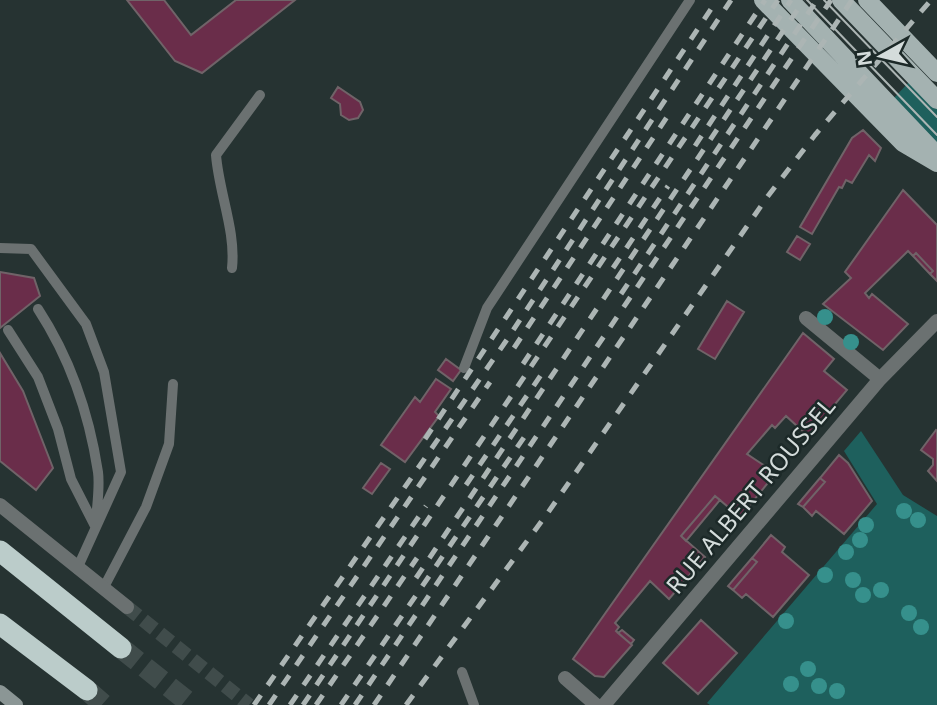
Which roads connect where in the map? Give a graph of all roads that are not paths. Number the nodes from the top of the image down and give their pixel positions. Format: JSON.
{"nodes":[{"id":1,"x":690,"y":0,"type":"edge"},
{"id":2,"x":763,"y":0,"type":"edge"},
{"id":3,"x":790,"y":0,"type":"edge"},
{"id":4,"x":841,"y":0,"type":"edge"},
{"id":5,"x":867,"y":0,"type":"edge"},
{"id":6,"x":937,"y":73,"type":"edge"},
{"id":7,"x":260,"y":95,"type":"dead end"},
{"id":8,"x":937,"y":100,"type":"edge"},
{"id":9,"x":937,"y":155,"type":"edge"},
{"id":10,"x":937,"y":163,"type":"edge"},
{"id":11,"x":0,"y":248,"type":"edge"},
{"id":12,"x":232,"y":268,"type":"dead end"},
{"id":13,"x":38,"y":309,"type":"dead end"},
{"id":14,"x":806,"y":318,"type":"dead end"},
{"id":15,"x":937,"y":321,"type":"edge"},
{"id":16,"x":8,"y":330,"type":"dead end"},
{"id":17,"x":464,"y":368,"type":"dead end"},
{"id":18,"x":880,"y":379,"type":"junction"},
{"id":19,"x":173,"y":384,"type":"dead end"},
{"id":20,"x":0,"y":505,"type":"edge"},
{"id":21,"x":96,"y":528,"type":"junction"},
{"id":22,"x":0,"y":551,"type":"edge"},
{"id":23,"x":77,"y":569,"type":"junction"},
{"id":24,"x":103,"y":589,"type":"junction"},
{"id":25,"x":127,"y":607,"type":"tunnel mouth"},
{"id":26,"x":0,"y":624,"type":"edge"},
{"id":27,"x":121,"y":648,"type":"tunnel mouth"},
{"id":28,"x":463,"y":672,"type":"dead end"},
{"id":29,"x":565,"y":678,"type":"dead end"},
{"id":30,"x":87,"y":690,"type":"tunnel mouth"},
{"id":31,"x":0,"y":692,"type":"edge"},
{"id":32,"x":16,"y":705,"type":"edge"},
{"id":33,"x":474,"y":705,"type":"edge"},
{"id":34,"x":596,"y":705,"type":"edge"},
{"id":35,"x":604,"y":705,"type":"edge"}],
"edges":[{"from":1,"to":17,"type":"lane"},
{"from":2,"to":10,"type":"main road"},
{"from":3,"to":9,"type":"main road"},
{"from":4,"to":8,"type":"main road"},
{"from":5,"to":6,"type":"main road"},
{"from":7,"to":12,"type":"lane"},
{"from":11,"to":21,"type":"lane"},
{"from":13,"to":21,"type":"lane"},
{"from":14,"to":18,"type":"street"},
{"from":15,"to":18,"type":"street","name":"RUE ALBERT ROUSSEL"},
{"from":16,"to":21,"type":"lane"},
{"from":18,"to":35,"type":"street","name":"RUE ALBERT ROUSSEL"},
{"from":19,"to":24,"type":"lane"},
{"from":20,"to":23,"type":"street"},
{"from":21,"to":23,"type":"lane"},
{"from":22,"to":27,"type":"highway"},
{"from":23,"to":24,"type":"street"},
{"from":24,"to":25,"type":"street"},
{"from":26,"to":30,"type":"highway"},
{"from":28,"to":33,"type":"lane"},
{"from":29,"to":34,"type":"street"},
{"from":31,"to":32,"type":"main road"}]}
